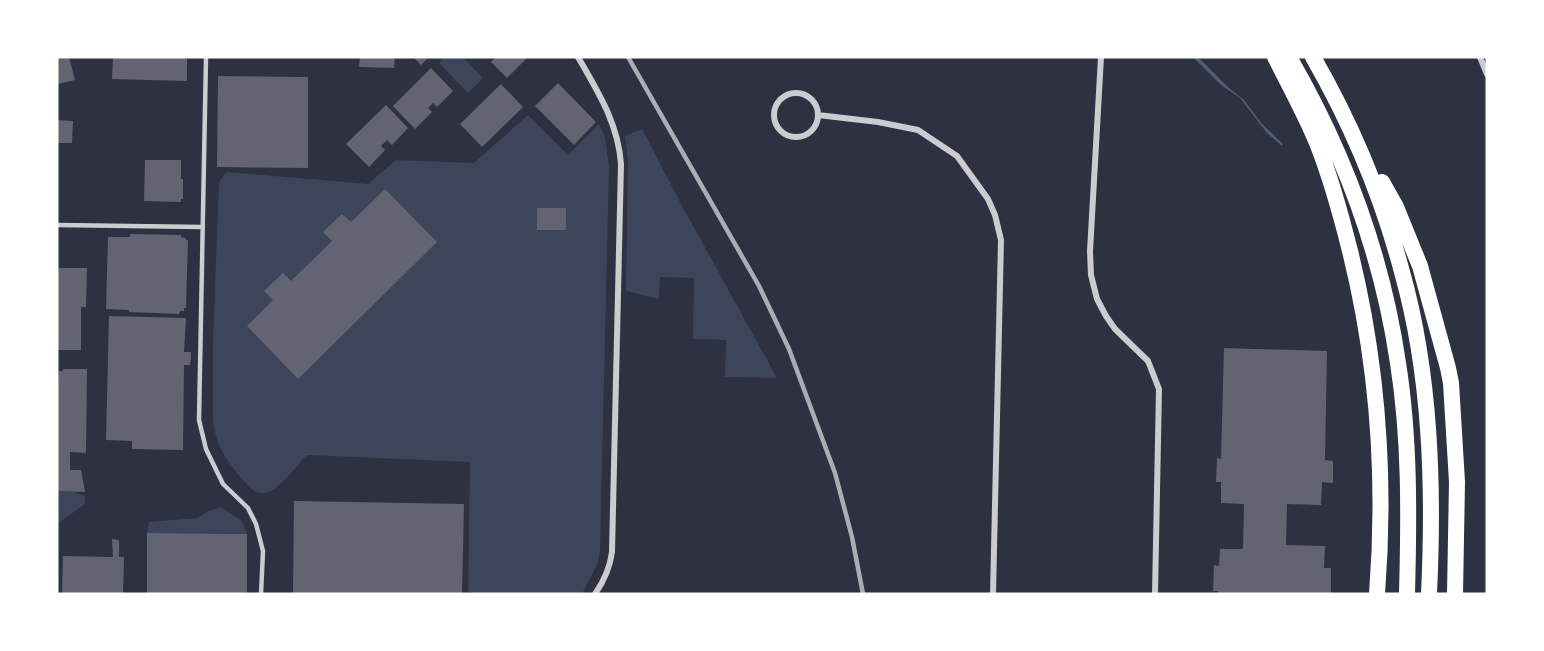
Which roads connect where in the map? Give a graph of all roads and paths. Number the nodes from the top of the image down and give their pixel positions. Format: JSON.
{"nodes":[{"id":1,"x":206,"y":57,"type":"edge"},
{"id":2,"x":578,"y":57,"type":"edge"},
{"id":3,"x":1101,"y":57,"type":"edge"},
{"id":4,"x":1275,"y":57,"type":"edge"},
{"id":5,"x":1288,"y":57,"type":"edge"},
{"id":6,"x":1313,"y":57,"type":"edge"},
{"id":7,"x":1480,"y":57,"type":"edge"},
{"id":8,"x":1487,"y":74,"type":"edge"},
{"id":9,"x":818,"y":115,"type":"junction"},
{"id":10,"x":1350,"y":126,"type":"junction"},
{"id":11,"x":57,"y":225,"type":"edge"},
{"id":12,"x":203,"y":227,"type":"junction"},
{"id":13,"x":261,"y":594,"type":"edge"},
{"id":14,"x":595,"y":594,"type":"edge"},
{"id":15,"x":993,"y":594,"type":"edge"},
{"id":16,"x":1155,"y":594,"type":"edge"},
{"id":17,"x":1377,"y":594,"type":"edge"},
{"id":18,"x":1407,"y":594,"type":"edge"},
{"id":19,"x":1429,"y":594,"type":"edge"},
{"id":20,"x":1455,"y":594,"type":"edge"}],
"edges":[{"from":1,"to":12,"type":"lane"},
{"from":2,"to":14,"type":"street"},
{"from":3,"to":16,"type":"street"},
{"from":4,"to":17,"type":"highway"},
{"from":5,"to":18,"type":"highway"},
{"from":6,"to":10,"type":"highway"},
{"from":7,"to":8,"type":"street"},
{"from":9,"to":9,"type":"street"},
{"from":9,"to":15,"type":"street"},
{"from":10,"to":19,"type":"highway"},
{"from":10,"to":20,"type":"highway"},
{"from":11,"to":12,"type":"lane"},
{"from":12,"to":13,"type":"lane"}]}
